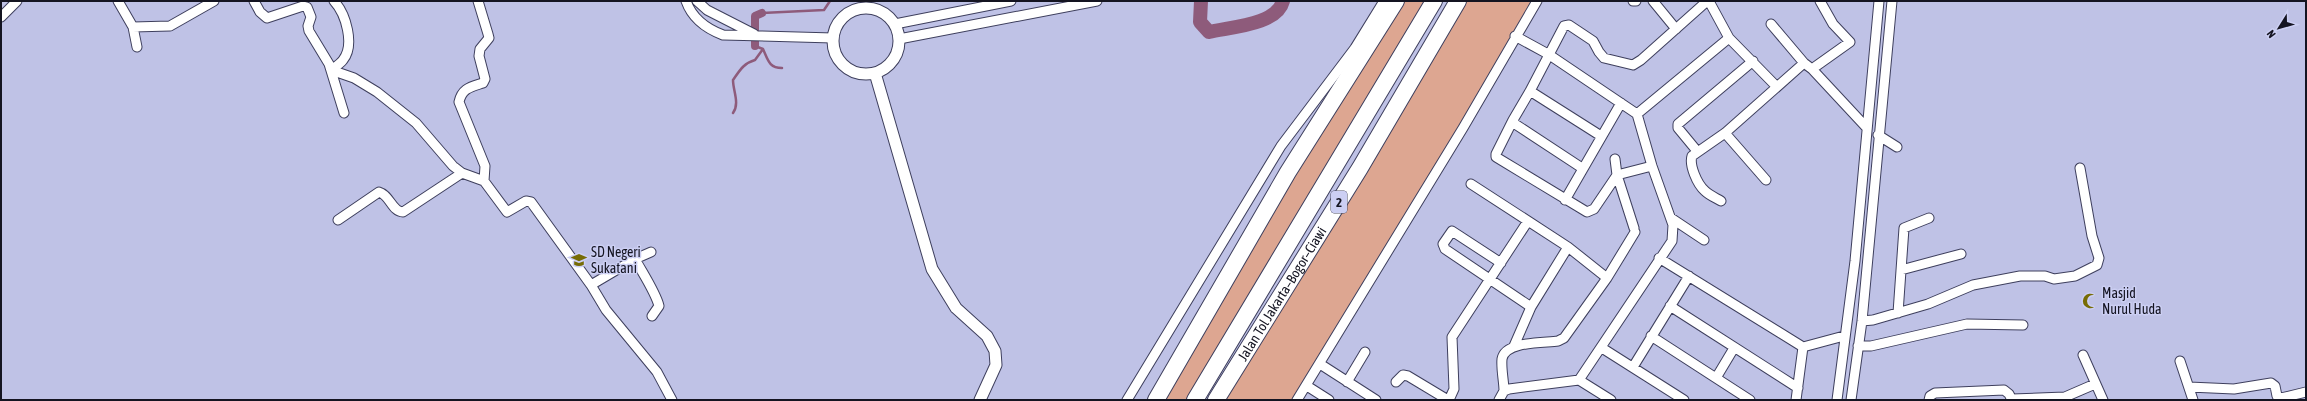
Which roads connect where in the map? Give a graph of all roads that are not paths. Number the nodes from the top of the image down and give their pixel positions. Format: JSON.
{"nodes":[{"id":1,"x":17,"y":1,"type":"edge"},
{"id":2,"x":118,"y":1,"type":"edge"},
{"id":3,"x":214,"y":1,"type":"edge"},
{"id":4,"x":254,"y":1,"type":"edge"},
{"id":5,"x":334,"y":1,"type":"edge"},
{"id":6,"x":478,"y":1,"type":"edge"},
{"id":7,"x":686,"y":1,"type":"edge"},
{"id":8,"x":698,"y":1,"type":"edge"},
{"id":9,"x":1011,"y":1,"type":"edge"},
{"id":10,"x":1097,"y":1,"type":"edge"},
{"id":11,"x":1384,"y":1,"type":"edge"},
{"id":12,"x":1396,"y":1,"type":"edge"},
{"id":13,"x":1434,"y":1,"type":"edge"},
{"id":14,"x":1458,"y":1,"type":"edge"},
{"id":15,"x":1537,"y":1,"type":"edge"},
{"id":16,"x":1633,"y":1,"type":"edge"},
{"id":17,"x":1636,"y":1,"type":"edge"},
{"id":18,"x":1653,"y":1,"type":"edge"},
{"id":19,"x":1820,"y":1,"type":"edge"},
{"id":20,"x":1879,"y":1,"type":"edge"},
{"id":21,"x":1892,"y":1,"type":"edge"},
{"id":22,"x":1710,"y":2,"type":"edge"},
{"id":23,"x":871,"y":4,"type":"edge"},
{"id":24,"x":853,"y":6,"type":"edge"},
{"id":25,"x":1,"y":17,"type":"edge"},
{"id":26,"x":721,"y":17,"type":"junction"},
{"id":27,"x":895,"y":24,"type":"junction"},
{"id":28,"x":1771,"y":24,"type":"dead end"},
{"id":29,"x":133,"y":27,"type":"junction"},
{"id":30,"x":1676,"y":29,"type":"junction"},
{"id":31,"x":712,"y":31,"type":"junction"},
{"id":32,"x":754,"y":34,"type":"junction"},
{"id":33,"x":1515,"y":36,"type":"junction"},
{"id":34,"x":833,"y":38,"type":"junction"},
{"id":35,"x":1729,"y":38,"type":"junction"},
{"id":36,"x":899,"y":40,"type":"junction"},
{"id":37,"x":138,"y":47,"type":"dead end"},
{"id":38,"x":1548,"y":54,"type":"junction"},
{"id":39,"x":1753,"y":61,"type":"junction"},
{"id":40,"x":1804,"y":63,"type":"junction"},
{"id":41,"x":1812,"y":69,"type":"junction"},
{"id":42,"x":331,"y":70,"type":"junction"},
{"id":43,"x":874,"y":73,"type":"junction"},
{"id":44,"x":1776,"y":86,"type":"junction"},
{"id":45,"x":1530,"y":91,"type":"junction"},
{"id":46,"x":1621,"y":103,"type":"junction"},
{"id":47,"x":344,"y":113,"type":"dead end"},
{"id":48,"x":1637,"y":114,"type":"junction"},
{"id":49,"x":1513,"y":120,"type":"junction"},
{"id":50,"x":1866,"y":127,"type":"junction"},
{"id":51,"x":1725,"y":133,"type":"junction"},
{"id":52,"x":1878,"y":135,"type":"junction"},
{"id":53,"x":1601,"y":136,"type":"junction"},
{"id":54,"x":1897,"y":147,"type":"dead end"},
{"id":55,"x":1697,"y":151,"type":"junction"},
{"id":56,"x":1615,"y":160,"type":"dead end"},
{"id":57,"x":1652,"y":166,"type":"junction"},
{"id":58,"x":1582,"y":168,"type":"junction"},
{"id":59,"x":2080,"y":168,"type":"dead end"},
{"id":60,"x":462,"y":173,"type":"junction"},
{"id":61,"x":1617,"y":175,"type":"junction"},
{"id":62,"x":1766,"y":180,"type":"dead end"},
{"id":63,"x":484,"y":181,"type":"junction"},
{"id":64,"x":1471,"y":184,"type":"dead end"},
{"id":65,"x":1565,"y":200,"type":"junction"},
{"id":66,"x":1721,"y":201,"type":"dead end"},
{"id":67,"x":1672,"y":218,"type":"junction"},
{"id":68,"x":1929,"y":218,"type":"dead end"},
{"id":69,"x":338,"y":220,"type":"dead end"},
{"id":70,"x":1528,"y":221,"type":"junction"},
{"id":71,"x":1704,"y":240,"type":"dead end"},
{"id":72,"x":1568,"y":247,"type":"junction"},
{"id":73,"x":652,"y":252,"type":"dead end"},
{"id":74,"x":1961,"y":254,"type":"dead end"},
{"id":75,"x":1659,"y":258,"type":"junction"},
{"id":76,"x":635,"y":259,"type":"junction"},
{"id":77,"x":1855,"y":261,"type":"junction"},
{"id":78,"x":1868,"y":262,"type":"junction"},
{"id":79,"x":1502,"y":263,"type":"junction"},
{"id":80,"x":1901,"y":270,"type":"junction"},
{"id":81,"x":1689,"y":276,"type":"junction"},
{"id":82,"x":1607,"y":278,"type":"junction"},
{"id":83,"x":1492,"y":279,"type":"junction"},
{"id":84,"x":591,"y":285,"type":"junction"},
{"id":85,"x":1670,"y":306,"type":"junction"},
{"id":86,"x":1531,"y":307,"type":"junction"},
{"id":87,"x":1898,"y":313,"type":"junction"},
{"id":88,"x":652,"y":316,"type":"dead end"},
{"id":89,"x":1862,"y":321,"type":"junction"},
{"id":90,"x":2023,"y":325,"type":"dead end"},
{"id":91,"x":1651,"y":336,"type":"junction"},
{"id":92,"x":1844,"y":336,"type":"junction"},
{"id":93,"x":1514,"y":346,"type":"junction"},
{"id":94,"x":1858,"y":346,"type":"junction"},
{"id":95,"x":1803,"y":347,"type":"junction"},
{"id":96,"x":1602,"y":348,"type":"junction"},
{"id":97,"x":1734,"y":348,"type":"junction"},
{"id":98,"x":1365,"y":352,"type":"dead end"},
{"id":99,"x":2083,"y":355,"type":"dead end"},
{"id":100,"x":2180,"y":361,"type":"dead end"},
{"id":101,"x":1320,"y":364,"type":"junction"},
{"id":102,"x":1633,"y":367,"type":"junction"},
{"id":103,"x":1716,"y":378,"type":"junction"},
{"id":104,"x":1579,"y":380,"type":"junction"},
{"id":105,"x":1347,"y":382,"type":"junction"},
{"id":106,"x":1396,"y":382,"type":"dead end"},
{"id":107,"x":2095,"y":384,"type":"junction"},
{"id":108,"x":988,"y":385,"type":"junction"},
{"id":109,"x":1307,"y":386,"type":"junction"},
{"id":110,"x":2189,"y":387,"type":"junction"},
{"id":111,"x":1798,"y":388,"type":"junction"},
{"id":112,"x":1504,"y":391,"type":"junction"},
{"id":113,"x":2305,"y":395,"type":"edge"},
{"id":114,"x":2286,"y":399,"type":"edge"},
{"id":115,"x":672,"y":400,"type":"edge"},
{"id":116,"x":975,"y":400,"type":"edge"},
{"id":117,"x":980,"y":400,"type":"edge"},
{"id":118,"x":1127,"y":400,"type":"edge"},
{"id":119,"x":1156,"y":400,"type":"edge"},
{"id":120,"x":1195,"y":400,"type":"edge"},
{"id":121,"x":1216,"y":400,"type":"edge"},
{"id":122,"x":1297,"y":400,"type":"edge"},
{"id":123,"x":1330,"y":400,"type":"edge"},
{"id":124,"x":1376,"y":400,"type":"edge"},
{"id":125,"x":1448,"y":400,"type":"edge"},
{"id":126,"x":1499,"y":400,"type":"edge"},
{"id":127,"x":1612,"y":400,"type":"edge"},
{"id":128,"x":1684,"y":400,"type":"edge"},
{"id":129,"x":1750,"y":400,"type":"edge"},
{"id":130,"x":1796,"y":400,"type":"edge"},
{"id":131,"x":1837,"y":400,"type":"edge"},
{"id":132,"x":1851,"y":400,"type":"edge"},
{"id":133,"x":1929,"y":400,"type":"edge"},
{"id":134,"x":2012,"y":400,"type":"edge"},
{"id":135,"x":2103,"y":400,"type":"edge"},
{"id":136,"x":2193,"y":400,"type":"edge"}],
"edges":[{"from":1,"to":25,"type":"street"},
{"from":2,"to":29,"type":"street"},
{"from":3,"to":29,"type":"street"},
{"from":4,"to":42,"type":"street"},
{"from":5,"to":42,"type":"street"},
{"from":6,"to":63,"type":"street"},
{"from":7,"to":31,"type":"street"},
{"from":8,"to":26,"type":"street"},
{"from":9,"to":27,"type":"street"},
{"from":10,"to":36,"type":"street"},
{"from":11,"to":118,"type":"street"},
{"from":12,"to":119,"type":"highway"},
{"from":13,"to":120,"type":"highway","name":"Jalan Tol Jakarta–Bogor–Ciawi","number":"2"},
{"from":14,"to":121,"type":"highway","name":"Jalan Tol Jakarta–Bogor–Ciawi","number":"2"},
{"from":15,"to":33,"type":"street"},
{"from":16,"to":17,"type":"street"},
{"from":18,"to":30,"type":"street"},
{"from":19,"to":41,"type":"street"},
{"from":20,"to":50,"type":"street"},
{"from":21,"to":52,"type":"street"},
{"from":22,"to":30,"type":"street"},
{"from":22,"to":35,"type":"street"},
{"from":23,"to":24,"type":"street"},
{"from":23,"to":27,"type":"street"},
{"from":24,"to":34,"type":"street"},
{"from":26,"to":31,"type":"street"},
{"from":26,"to":32,"type":"street"},
{"from":27,"to":36,"type":"street"},
{"from":28,"to":40,"type":"street"},
{"from":29,"to":37,"type":"street"},
{"from":30,"to":38,"type":"street"},
{"from":31,"to":32,"type":"street"},
{"from":32,"to":34,"type":"street"},
{"from":33,"to":38,"type":"street"},
{"from":33,"to":101,"type":"street"},
{"from":34,"to":43,"type":"street"},
{"from":35,"to":39,"type":"street"},
{"from":35,"to":48,"type":"street"},
{"from":36,"to":43,"type":"street"},
{"from":38,"to":45,"type":"street"},
{"from":38,"to":46,"type":"street"},
{"from":39,"to":44,"type":"street"},
{"from":39,"to":55,"type":"street"},
{"from":40,"to":41,"type":"street"},
{"from":40,"to":44,"type":"street"},
{"from":41,"to":50,"type":"street"},
{"from":42,"to":47,"type":"street"},
{"from":42,"to":60,"type":"street"},
{"from":43,"to":108,"type":"street"},
{"from":44,"to":51,"type":"street"},
{"from":45,"to":49,"type":"street"},
{"from":45,"to":53,"type":"street"},
{"from":46,"to":48,"type":"street"},
{"from":46,"to":53,"type":"street"},
{"from":48,"to":57,"type":"street"},
{"from":49,"to":58,"type":"street"},
{"from":49,"to":65,"type":"street"},
{"from":50,"to":77,"type":"street"},
{"from":51,"to":55,"type":"street"},
{"from":51,"to":62,"type":"street"},
{"from":52,"to":54,"type":"street"},
{"from":52,"to":78,"type":"street"},
{"from":53,"to":58,"type":"street"},
{"from":55,"to":66,"type":"street"},
{"from":56,"to":61,"type":"street"},
{"from":57,"to":61,"type":"street"},
{"from":57,"to":67,"type":"street"},
{"from":58,"to":65,"type":"street"},
{"from":59,"to":87,"type":"street"},
{"from":60,"to":63,"type":"street"},
{"from":60,"to":69,"type":"street"},
{"from":61,"to":65,"type":"street"},
{"from":61,"to":82,"type":"street"},
{"from":63,"to":84,"type":"street"},
{"from":64,"to":70,"type":"street"},
{"from":67,"to":71,"type":"street"},
{"from":67,"to":75,"type":"street"},
{"from":68,"to":80,"type":"street"},
{"from":70,"to":72,"type":"street"},
{"from":70,"to":79,"type":"street"},
{"from":72,"to":82,"type":"street"},
{"from":72,"to":86,"type":"street"},
{"from":73,"to":76,"type":"street"},
{"from":74,"to":80,"type":"street"},
{"from":75,"to":81,"type":"street"},
{"from":75,"to":96,"type":"street"},
{"from":76,"to":84,"type":"street"},
{"from":76,"to":88,"type":"street"},
{"from":77,"to":78,"type":"street"},
{"from":77,"to":92,"type":"street"},
{"from":78,"to":89,"type":"street"},
{"from":79,"to":83,"type":"street"},
{"from":79,"to":83,"type":"street"},
{"from":80,"to":87,"type":"street"},
{"from":81,"to":85,"type":"street"},
{"from":81,"to":95,"type":"street"},
{"from":82,"to":93,"type":"street"},
{"from":83,"to":86,"type":"street"},
{"from":83,"to":125,"type":"street"},
{"from":84,"to":115,"type":"street"},
{"from":85,"to":91,"type":"street"},
{"from":85,"to":97,"type":"street"},
{"from":86,"to":93,"type":"street"},
{"from":87,"to":89,"type":"street"},
{"from":89,"to":94,"type":"street"},
{"from":90,"to":94,"type":"street"},
{"from":91,"to":102,"type":"street"},
{"from":91,"to":103,"type":"street"},
{"from":92,"to":95,"type":"street"},
{"from":92,"to":131,"type":"street"},
{"from":93,"to":112,"type":"street"},
{"from":94,"to":132,"type":"street"},
{"from":95,"to":111,"type":"street"},
{"from":96,"to":102,"type":"street"},
{"from":96,"to":104,"type":"street"},
{"from":97,"to":103,"type":"street"},
{"from":97,"to":111,"type":"street"},
{"from":98,"to":105,"type":"street"},
{"from":99,"to":107,"type":"street"},
{"from":100,"to":110,"type":"street"},
{"from":101,"to":105,"type":"street"},
{"from":101,"to":109,"type":"street"},
{"from":102,"to":128,"type":"street"},
{"from":103,"to":129,"type":"street"},
{"from":104,"to":112,"type":"street"},
{"from":104,"to":127,"type":"street"},
{"from":105,"to":124,"type":"street"},
{"from":106,"to":125,"type":"street"},
{"from":107,"to":134,"type":"street"},
{"from":107,"to":135,"type":"street"},
{"from":108,"to":116,"type":"street"},
{"from":108,"to":117,"type":"street"},
{"from":109,"to":122,"type":"street"},
{"from":109,"to":123,"type":"street"},
{"from":110,"to":114,"type":"street"},
{"from":110,"to":136,"type":"street"},
{"from":111,"to":130,"type":"street"},
{"from":112,"to":126,"type":"street"},
{"from":113,"to":114,"type":"street"},
{"from":133,"to":134,"type":"street"}]}
